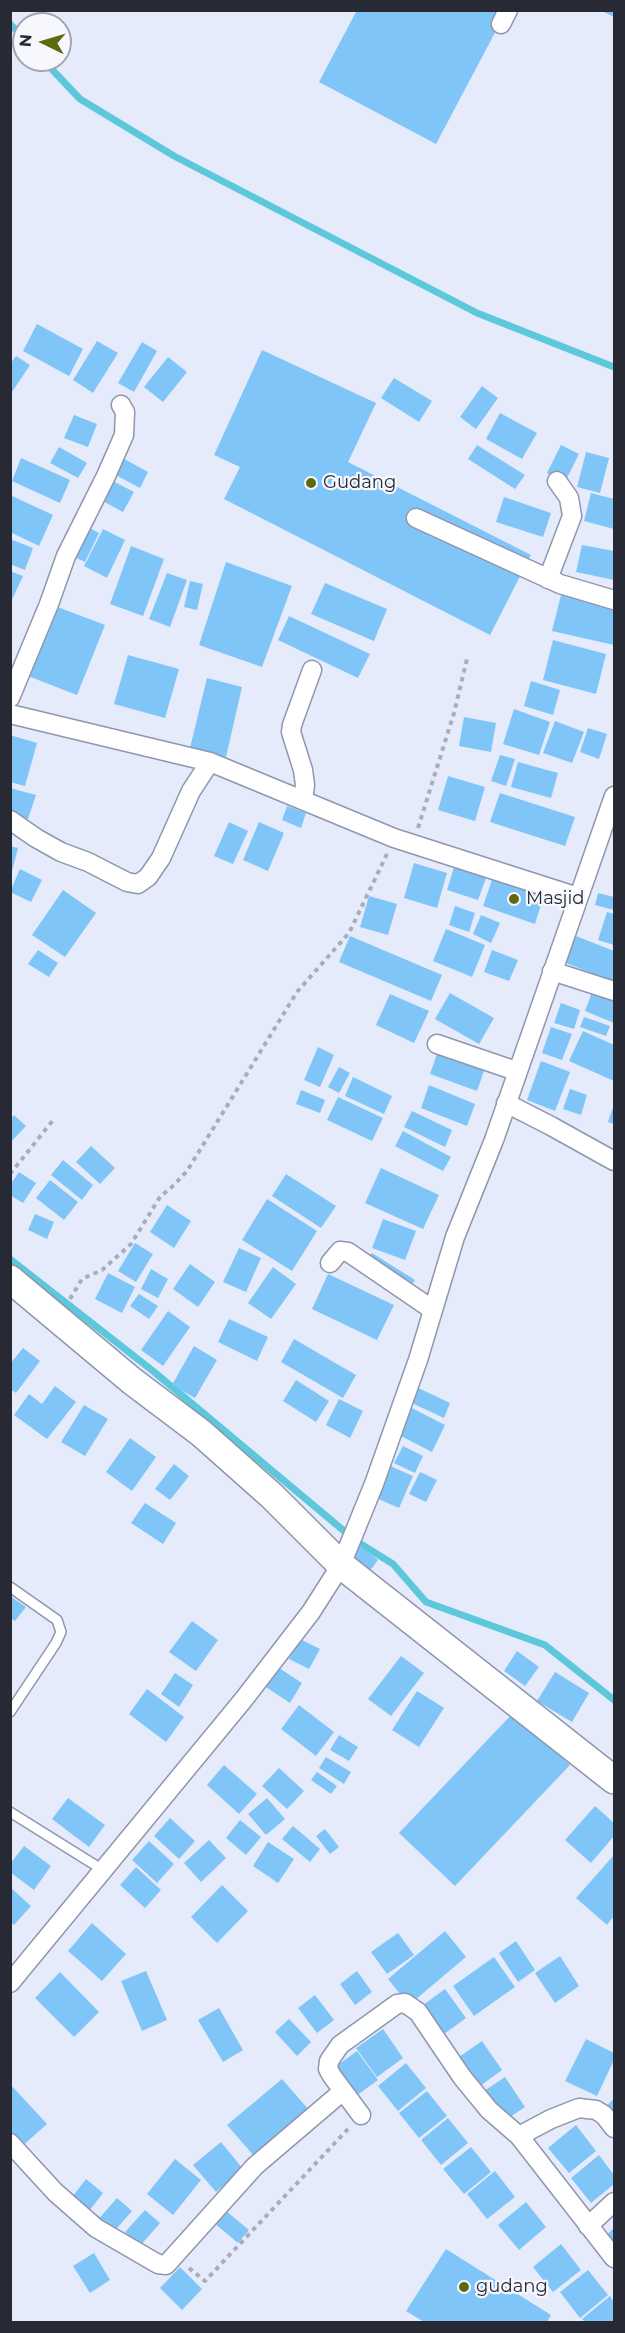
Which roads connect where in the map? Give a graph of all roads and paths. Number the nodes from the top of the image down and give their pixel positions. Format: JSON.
{"nodes":[{"id":1,"x":121,"y":405,"type":"dead end"},
{"id":2,"x":557,"y":481,"type":"dead end"},
{"id":3,"x":416,"y":518,"type":"dead end"},
{"id":4,"x":548,"y":579,"type":"junction"},
{"id":5,"x":615,"y":600,"type":"edge"},
{"id":6,"x":467,"y":659,"type":"dead end"},
{"id":7,"x":312,"y":670,"type":"dead end"},
{"id":8,"x":10,"y":698,"type":"edge"},
{"id":9,"x":10,"y":714,"type":"edge"},
{"id":10,"x":210,"y":762,"type":"junction"},
{"id":11,"x":615,"y":796,"type":"edge"},
{"id":12,"x":303,"y":800,"type":"junction"},
{"id":13,"x":10,"y":820,"type":"edge"},
{"id":14,"x":394,"y":838,"type":"junction"},
{"id":15,"x":414,"y":843,"type":"junction"},
{"id":16,"x":578,"y":897,"type":"junction"},
{"id":17,"x":552,"y":971,"type":"junction"},
{"id":18,"x":615,"y":991,"type":"edge"},
{"id":19,"x":437,"y":1044,"type":"dead end"},
{"id":20,"x":516,"y":1071,"type":"junction"},
{"id":21,"x":506,"y":1103,"type":"junction"},
{"id":22,"x":54,"y":1119,"type":"dead end"},
{"id":23,"x":615,"y":1161,"type":"edge"},
{"id":24,"x":10,"y":1174,"type":"edge"},
{"id":25,"x":330,"y":1263,"type":"dead end"},
{"id":26,"x":10,"y":1280,"type":"edge"},
{"id":27,"x":78,"y":1288,"type":"dead end"},
{"id":28,"x":433,"y":1310,"type":"junction"},
{"id":29,"x":343,"y":1558,"type":"junction"},
{"id":30,"x":10,"y":1587,"type":"edge"},
{"id":31,"x":10,"y":1712,"type":"edge"},
{"id":32,"x":615,"y":1780,"type":"edge"},
{"id":33,"x":10,"y":1812,"type":"edge"},
{"id":34,"x":103,"y":1870,"type":"junction"},
{"id":35,"x":10,"y":1983,"type":"edge"},
{"id":36,"x":343,"y":2091,"type":"junction"},
{"id":37,"x":361,"y":2115,"type":"joint"},
{"id":38,"x":615,"y":2128,"type":"edge"},
{"id":39,"x":519,"y":2136,"type":"junction"},
{"id":40,"x":10,"y":2143,"type":"edge"},
{"id":41,"x":615,"y":2202,"type":"edge"},
{"id":42,"x":588,"y":2226,"type":"junction"},
{"id":43,"x":176,"y":2258,"type":"junction"},
{"id":44,"x":615,"y":2258,"type":"edge"}],
"edges":[{"from":1,"to":8,"type":"street"},
{"from":2,"to":4,"type":"street"},
{"from":3,"to":4,"type":"street"},
{"from":4,"to":5,"type":"street"},
{"from":6,"to":15,"type":"path"},
{"from":7,"to":12,"type":"street"},
{"from":9,"to":10,"type":"street"},
{"from":10,"to":12,"type":"street"},
{"from":10,"to":13,"type":"street"},
{"from":11,"to":16,"type":"street"},
{"from":12,"to":14,"type":"street"},
{"from":14,"to":15,"type":"street"},
{"from":14,"to":27,"type":"path"},
{"from":15,"to":16,"type":"street"},
{"from":16,"to":17,"type":"street"},
{"from":17,"to":18,"type":"street"},
{"from":17,"to":20,"type":"street"},
{"from":19,"to":20,"type":"street"},
{"from":20,"to":21,"type":"street"},
{"from":21,"to":23,"type":"street"},
{"from":21,"to":28,"type":"street"},
{"from":22,"to":24,"type":"path"},
{"from":25,"to":28,"type":"street"},
{"from":26,"to":29,"type":"street"},
{"from":28,"to":29,"type":"street"},
{"from":29,"to":32,"type":"street"},
{"from":29,"to":34,"type":"street"},
{"from":30,"to":31,"type":"lane"},
{"from":33,"to":34,"type":"lane"},
{"from":34,"to":35,"type":"street"},
{"from":36,"to":37,"type":"street"},
{"from":36,"to":39,"type":"street"},
{"from":36,"to":43,"type":"street"},
{"from":37,"to":43,"type":"path"},
{"from":38,"to":39,"type":"street"},
{"from":39,"to":42,"type":"street"},
{"from":40,"to":43,"type":"street"},
{"from":41,"to":42,"type":"street"},
{"from":42,"to":44,"type":"street"}]}
